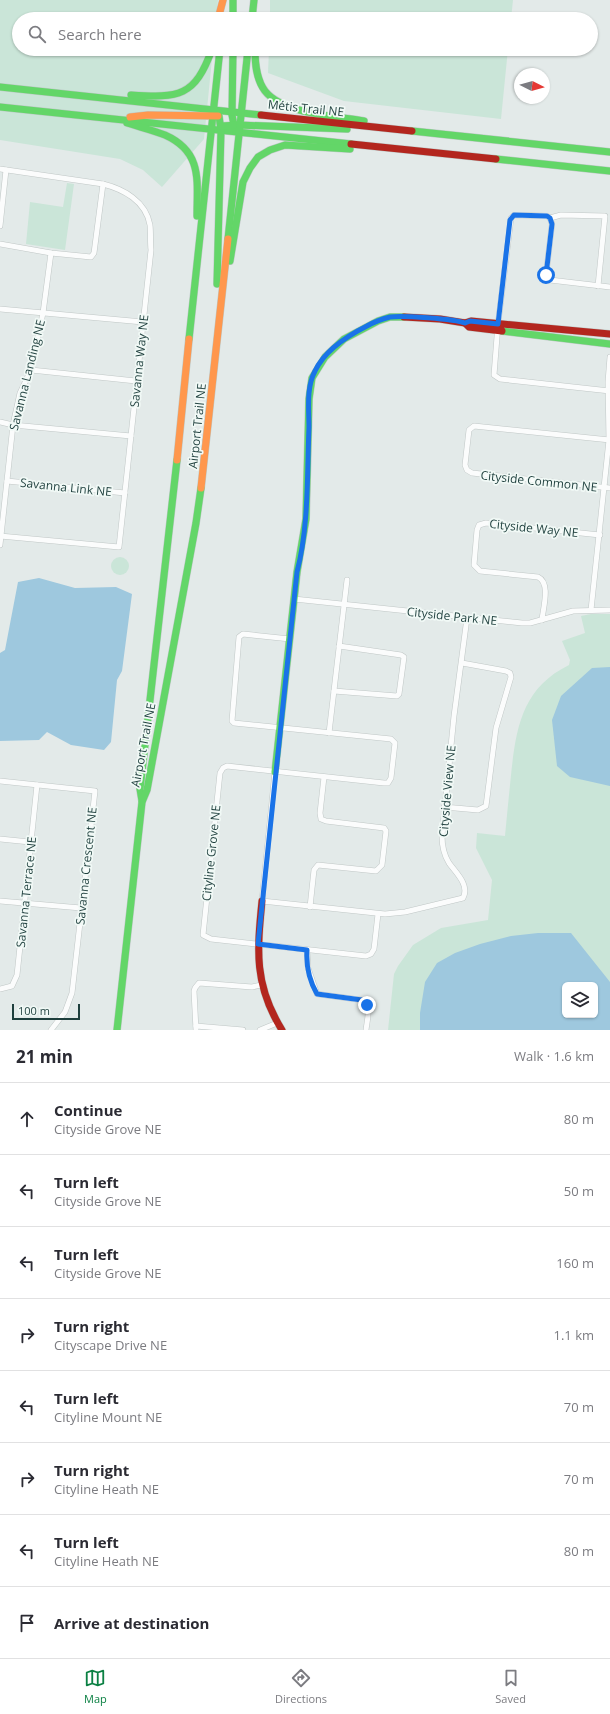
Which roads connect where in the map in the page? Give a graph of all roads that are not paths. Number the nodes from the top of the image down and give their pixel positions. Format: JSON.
{"nodes":[{"id":1,"x":224,"y":0,"type":"edge"},
{"id":2,"x":233,"y":0,"type":"edge"},
{"id":3,"x":254,"y":0,"type":"edge"},
{"id":4,"x":258,"y":0,"type":"edge"},
{"id":5,"x":220,"y":12,"type":"edge"},
{"id":6,"x":223,"y":12,"type":"edge"},
{"id":7,"x":233,"y":12,"type":"edge"},
{"id":8,"x":253,"y":12,"type":"edge"},
{"id":9,"x":257,"y":12,"type":"edge"},
{"id":10,"x":210,"y":56,"type":"edge"},
{"id":11,"x":219,"y":56,"type":"edge"},
{"id":12,"x":233,"y":56,"type":"edge"},
{"id":13,"x":247,"y":56,"type":"edge"},
{"id":14,"x":256,"y":56,"type":"edge"},
{"id":15,"x":0,"y":86,"type":"edge"},
{"id":16,"x":0,"y":107,"type":"edge"},
{"id":17,"x":241,"y":112,"type":"junction"},
{"id":18,"x":232,"y":113,"type":"junction"},
{"id":19,"x":215,"y":114,"type":"junction"},
{"id":20,"x":113,"y":119,"type":"junction"},
{"id":21,"x":237,"y":127,"type":"junction"},
{"id":22,"x":221,"y":128,"type":"junction"},
{"id":23,"x":211,"y":129,"type":"junction"},
{"id":24,"x":394,"y":129,"type":"junction"},
{"id":25,"x":434,"y":133,"type":"junction"},
{"id":26,"x":610,"y":152,"type":"edge"},
{"id":27,"x":495,"y":159,"type":"junction"},
{"id":28,"x":3,"y":170,"type":"edge"},
{"id":29,"x":610,"y":171,"type":"edge"},
{"id":30,"x":103,"y":184,"type":"junction"},
{"id":31,"x":608,"y":216,"type":"edge"},
{"id":32,"x":550,"y":218,"type":"junction"},
{"id":33,"x":0,"y":226,"type":"edge"},
{"id":34,"x":0,"y":244,"type":"edge"},
{"id":35,"x":198,"y":244,"type":"junction"},
{"id":36,"x":51,"y":253,"type":"junction"},
{"id":37,"x":598,"y":286,"type":"junction"},
{"id":38,"x":610,"y":287,"type":"edge"},
{"id":39,"x":0,"y":309,"type":"edge"},
{"id":40,"x":43,"y":313,"type":"junction"},
{"id":41,"x":143,"y":322,"type":"junction"},
{"id":42,"x":498,"y":327,"type":"junction"},
{"id":43,"x":610,"y":334,"type":"edge"},
{"id":44,"x":216,"y":342,"type":"junction"},
{"id":45,"x":610,"y":344,"type":"edge"},
{"id":46,"x":610,"y":357,"type":"edge"},
{"id":47,"x":31,"y":370,"type":"junction"},
{"id":48,"x":136,"y":381,"type":"junction"},
{"id":49,"x":609,"y":391,"type":"edge"},
{"id":50,"x":0,"y":422,"type":"edge"},
{"id":51,"x":13,"y":425,"type":"junction"},
{"id":52,"x":131,"y":436,"type":"junction"},
{"id":53,"x":610,"y":440,"type":"edge"},
{"id":54,"x":7,"y":481,"type":"junction"},
{"id":55,"x":607,"y":488,"type":"edge"},
{"id":56,"x":125,"y":493,"type":"junction"},
{"id":57,"x":600,"y":535,"type":"junction"},
{"id":58,"x":0,"y":536,"type":"edge"},
{"id":59,"x":0,"y":545,"type":"edge"},
{"id":60,"x":347,"y":580,"type":"dead end"},
{"id":61,"x":294,"y":599,"type":"junction"},
{"id":62,"x":344,"y":604,"type":"junction"},
{"id":63,"x":591,"y":610,"type":"junction"},
{"id":64,"x":610,"y":610,"type":"edge"},
{"id":65,"x":467,"y":618,"type":"junction"},
{"id":66,"x":542,"y":620,"type":"junction"},
{"id":67,"x":290,"y":639,"type":"junction"},
{"id":68,"x":339,"y":646,"type":"junction"},
{"id":69,"x":462,"y":663,"type":"junction"},
{"id":70,"x":334,"y":691,"type":"junction"},
{"id":71,"x":280,"y":728,"type":"junction"},
{"id":72,"x":329,"y":733,"type":"junction"},
{"id":73,"x":275,"y":772,"type":"junction"},
{"id":74,"x":324,"y":777,"type":"junction"},
{"id":75,"x":0,"y":781,"type":"edge"},
{"id":76,"x":37,"y":785,"type":"junction"},
{"id":77,"x":142,"y":802,"type":"junction"},
{"id":78,"x":444,"y":807,"type":"junction"},
{"id":79,"x":0,"y":839,"type":"edge"},
{"id":80,"x":30,"y":842,"type":"junction"},
{"id":81,"x":0,"y":901,"type":"edge"},
{"id":82,"x":262,"y":902,"type":"junction"},
{"id":83,"x":25,"y":904,"type":"junction"},
{"id":84,"x":310,"y":907,"type":"junction"},
{"id":85,"x":81,"y":908,"type":"junction"},
{"id":86,"x":378,"y":914,"type":"junction"},
{"id":87,"x":258,"y":944,"type":"junction"},
{"id":88,"x":307,"y":950,"type":"junction"},
{"id":89,"x":261,"y":985,"type":"junction"},
{"id":90,"x":0,"y":989,"type":"edge"},
{"id":91,"x":277,"y":1023,"type":"junction"},
{"id":92,"x":196,"y":1028,"type":"edge"},
{"id":93,"x":51,"y":1030,"type":"edge"},
{"id":94,"x":116,"y":1030,"type":"edge"},
{"id":95,"x":243,"y":1030,"type":"edge"},
{"id":96,"x":260,"y":1030,"type":"edge"},
{"id":97,"x":282,"y":1030,"type":"edge"},
{"id":98,"x":366,"y":1030,"type":"edge"}],
"edges":[{"from":1,"to":5,"type":"main road"},
{"from":1,"to":6,"type":"main road"},
{"from":2,"to":7,"type":"main road"},
{"from":3,"to":8,"type":"main road"},
{"from":4,"to":9,"type":"main road"},
{"from":10,"to":15,"type":"main road"},
{"from":11,"to":19,"type":"main road","name":"Airport Trail NE"},
{"from":12,"to":18,"type":"main road"},
{"from":13,"to":17,"type":"main road","name":"Airport Trail NE"},
{"from":14,"to":25,"type":"main road"},
{"from":15,"to":19,"type":"main road"},
{"from":16,"to":20,"type":"main road"},
{"from":17,"to":18,"type":"main road"},
{"from":17,"to":21,"type":"main road","name":"Airport Trail NE"},
{"from":17,"to":24,"type":"main road","name":"Métis Trail NE"},
{"from":18,"to":19,"type":"main road"},
{"from":18,"to":21,"type":"main road"},
{"from":19,"to":20,"type":"main road"},
{"from":19,"to":22,"type":"main road"},
{"from":19,"to":23,"type":"main road","name":"Airport Trail NE"},
{"from":20,"to":23,"type":"main road"},
{"from":20,"to":35,"type":"main road"},
{"from":21,"to":22,"type":"main road"},
{"from":21,"to":24,"type":"main road"},
{"from":21,"to":27,"type":"main road"},
{"from":21,"to":44,"type":"main road","name":"Airport Trail NE"},
{"from":22,"to":23,"type":"main road"},
{"from":22,"to":44,"type":"main road"},
{"from":23,"to":35,"type":"main road","name":"Airport Trail NE"},
{"from":24,"to":25,"type":"main road","name":"Métis Trail NE"},
{"from":25,"to":26,"type":"main road","name":"Métis Trail NE"},
{"from":27,"to":29,"type":"main road"},
{"from":27,"to":44,"type":"main road"},
{"from":28,"to":30,"type":"street","name":"Savanna Way NE"},
{"from":28,"to":33,"type":"street"},
{"from":30,"to":36,"type":"street"},
{"from":30,"to":41,"type":"street","name":"Savanna Way NE"},
{"from":31,"to":32,"type":"street"},
{"from":31,"to":37,"type":"street"},
{"from":32,"to":37,"type":"street"},
{"from":32,"to":42,"type":"street"},
{"from":34,"to":36,"type":"street"},
{"from":35,"to":77,"type":"main road","name":"Airport Trail NE"},
{"from":36,"to":40,"type":"street","name":"Savanna Landing NE"},
{"from":37,"to":38,"type":"street"},
{"from":39,"to":40,"type":"street"},
{"from":40,"to":41,"type":"street"},
{"from":40,"to":47,"type":"street","name":"Savanna Landing NE"},
{"from":41,"to":48,"type":"street","name":"Savanna Way NE"},
{"from":42,"to":43,"type":"main road"},
{"from":42,"to":45,"type":"main road"},
{"from":42,"to":49,"type":"street"},
{"from":42,"to":61,"type":"main road"},
{"from":44,"to":77,"type":"main road","name":"Airport Trail NE"},
{"from":46,"to":49,"type":"street"},
{"from":47,"to":48,"type":"street"},
{"from":47,"to":51,"type":"street","name":"Savanna Landing NE"},
{"from":48,"to":52,"type":"street","name":"Savanna Way NE"},
{"from":49,"to":53,"type":"street"},
{"from":50,"to":51,"type":"street"},
{"from":51,"to":52,"type":"street"},
{"from":51,"to":54,"type":"street","name":"Savanna Landing NE"},
{"from":52,"to":56,"type":"street","name":"Savanna Way NE"},
{"from":53,"to":55,"type":"street"},
{"from":53,"to":55,"type":"street","name":"Cityside Common NE"},
{"from":54,"to":56,"type":"street","name":"Savanna Link NE"},
{"from":54,"to":58,"type":"street","name":"Savanna Landing NE"},
{"from":55,"to":57,"type":"street"},
{"from":56,"to":58,"type":"street","name":"Savanna Way NE"},
{"from":57,"to":63,"type":"street"},
{"from":57,"to":66,"type":"street","name":"Cityside Way NE"},
{"from":58,"to":59,"type":"street","name":"Savanna Landing NE"},
{"from":60,"to":62,"type":"street"},
{"from":61,"to":62,"type":"street","name":"Cityside Park NE"},
{"from":61,"to":67,"type":"main road"},
{"from":62,"to":65,"type":"street","name":"Cityside Park NE"},
{"from":62,"to":68,"type":"street"},
{"from":63,"to":64,"type":"street","name":"Cityside Park NE"},
{"from":63,"to":66,"type":"street","name":"Cityside Park NE"},
{"from":65,"to":66,"type":"street","name":"Cityside Park NE"},
{"from":65,"to":69,"type":"street","name":"Cityside View NE"},
{"from":67,"to":71,"type":"main road"},
{"from":67,"to":71,"type":"street"},
{"from":68,"to":70,"type":"street"},
{"from":68,"to":70,"type":"street"},
{"from":69,"to":78,"type":"street","name":"Cityside View NE"},
{"from":69,"to":78,"type":"street"},
{"from":70,"to":72,"type":"street"},
{"from":71,"to":72,"type":"street"},
{"from":71,"to":73,"type":"main road"},
{"from":72,"to":74,"type":"street","name":"Cityline Grove NE"},
{"from":73,"to":74,"type":"street","name":"Cityline Grove NE"},
{"from":73,"to":82,"type":"street"},
{"from":73,"to":87,"type":"street","name":"Cityline Grove NE"},
{"from":74,"to":84,"type":"street"},
{"from":75,"to":76,"type":"street","name":"Savanna Crescent NE"},
{"from":76,"to":80,"type":"street","name":"Savanna Terrace NE"},
{"from":76,"to":85,"type":"street","name":"Savanna Crescent NE"},
{"from":77,"to":94,"type":"main road","name":"Airport Trail NE"},
{"from":78,"to":86,"type":"street","name":"Cityside View NE"},
{"from":79,"to":80,"type":"street"},
{"from":80,"to":83,"type":"street","name":"Savanna Terrace NE"},
{"from":81,"to":83,"type":"street"},
{"from":82,"to":84,"type":"street","name":"Cityside View NE"},
{"from":82,"to":87,"type":"main road"},
{"from":83,"to":85,"type":"street"},
{"from":83,"to":90,"type":"street","name":"Savanna Terrace NE"},
{"from":84,"to":86,"type":"street","name":"Cityside View NE"},
{"from":85,"to":93,"type":"street","name":"Savanna Crescent NE"},
{"from":86,"to":88,"type":"street","name":"Cityline Grove NE"},
{"from":87,"to":88,"type":"street","name":"Cityline Grove NE"},
{"from":87,"to":89,"type":"main road"},
{"from":88,"to":98,"type":"street"},
{"from":89,"to":91,"type":"main road"},
{"from":89,"to":92,"type":"street"},
{"from":91,"to":96,"type":"street"},
{"from":91,"to":97,"type":"main road"},
{"from":92,"to":95,"type":"street"}]}
